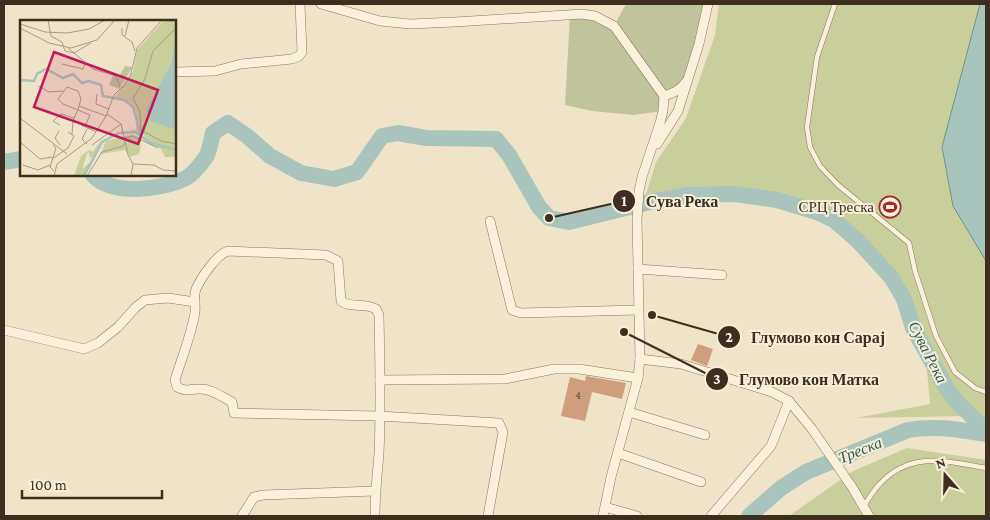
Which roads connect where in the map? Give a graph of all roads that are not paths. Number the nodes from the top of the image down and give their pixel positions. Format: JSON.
{"nodes":[{"id":1,"x":300,"y":4,"type":"edge"},
{"id":2,"x":321,"y":4,"type":"edge"},
{"id":3,"x":708,"y":4,"type":"edge"},
{"id":4,"x":835,"y":4,"type":"edge"},
{"id":5,"x":176,"y":72,"type":"edge"},
{"id":6,"x":688,"y":78,"type":"junction"},
{"id":7,"x":664,"y":96,"type":"junction"},
{"id":8,"x":649,"y":156,"type":"junction"},
{"id":9,"x":490,"y":221,"type":"dead end"},
{"id":10,"x":638,"y":269,"type":"junction"},
{"id":11,"x":722,"y":275,"type":"dead end"},
{"id":12,"x":195,"y":302,"type":"junction"},
{"id":13,"x":638,"y":310,"type":"junction"},
{"id":14,"x":4,"y":330,"type":"edge"},
{"id":15,"x":640,"y":359,"type":"junction"},
{"id":16,"x":638,"y":378,"type":"junction"},
{"id":17,"x":380,"y":380,"type":"junction"},
{"id":18,"x":986,"y":392,"type":"edge"},
{"id":19,"x":788,"y":401,"type":"junction"},
{"id":20,"x":629,"y":412,"type":"junction"},
{"id":21,"x":379,"y":416,"type":"junction"},
{"id":22,"x":705,"y":435,"type":"dead end"},
{"id":23,"x":618,"y":453,"type":"junction"},
{"id":24,"x":986,"y":468,"type":"edge"},
{"id":25,"x":701,"y":482,"type":"dead end"},
{"id":26,"x":375,"y":491,"type":"junction"},
{"id":27,"x":605,"y":507,"type":"junction"},
{"id":28,"x":863,"y":507,"type":"junction"},
{"id":29,"x":242,"y":516,"type":"edge"},
{"id":30,"x":374,"y":516,"type":"edge"},
{"id":31,"x":488,"y":516,"type":"edge"},
{"id":32,"x":603,"y":516,"type":"edge"},
{"id":33,"x":637,"y":516,"type":"edge"},
{"id":34,"x":710,"y":516,"type":"edge"},
{"id":35,"x":869,"y":516,"type":"edge"}],
"edges":[{"from":1,"to":5,"type":"street"},
{"from":2,"to":7,"type":"street"},
{"from":3,"to":6,"type":"street"},
{"from":4,"to":18,"type":"lane"},
{"from":6,"to":7,"type":"street"},
{"from":6,"to":8,"type":"street"},
{"from":7,"to":8,"type":"street"},
{"from":8,"to":10,"type":"street"},
{"from":9,"to":13,"type":"street"},
{"from":10,"to":11,"type":"street"},
{"from":10,"to":13,"type":"street"},
{"from":12,"to":14,"type":"street"},
{"from":12,"to":17,"type":"street"},
{"from":12,"to":21,"type":"street"},
{"from":13,"to":15,"type":"street"},
{"from":15,"to":16,"type":"street"},
{"from":15,"to":19,"type":"street"},
{"from":16,"to":17,"type":"street"},
{"from":16,"to":20,"type":"street"},
{"from":17,"to":21,"type":"street"},
{"from":19,"to":28,"type":"street"},
{"from":19,"to":34,"type":"street"},
{"from":20,"to":22,"type":"street"},
{"from":20,"to":23,"type":"street"},
{"from":21,"to":26,"type":"street"},
{"from":21,"to":31,"type":"street"},
{"from":23,"to":25,"type":"street"},
{"from":23,"to":27,"type":"street"},
{"from":24,"to":28,"type":"lane"},
{"from":26,"to":29,"type":"street"},
{"from":26,"to":30,"type":"street"},
{"from":27,"to":32,"type":"street"},
{"from":27,"to":33,"type":"street"},
{"from":28,"to":35,"type":"street"}]}
